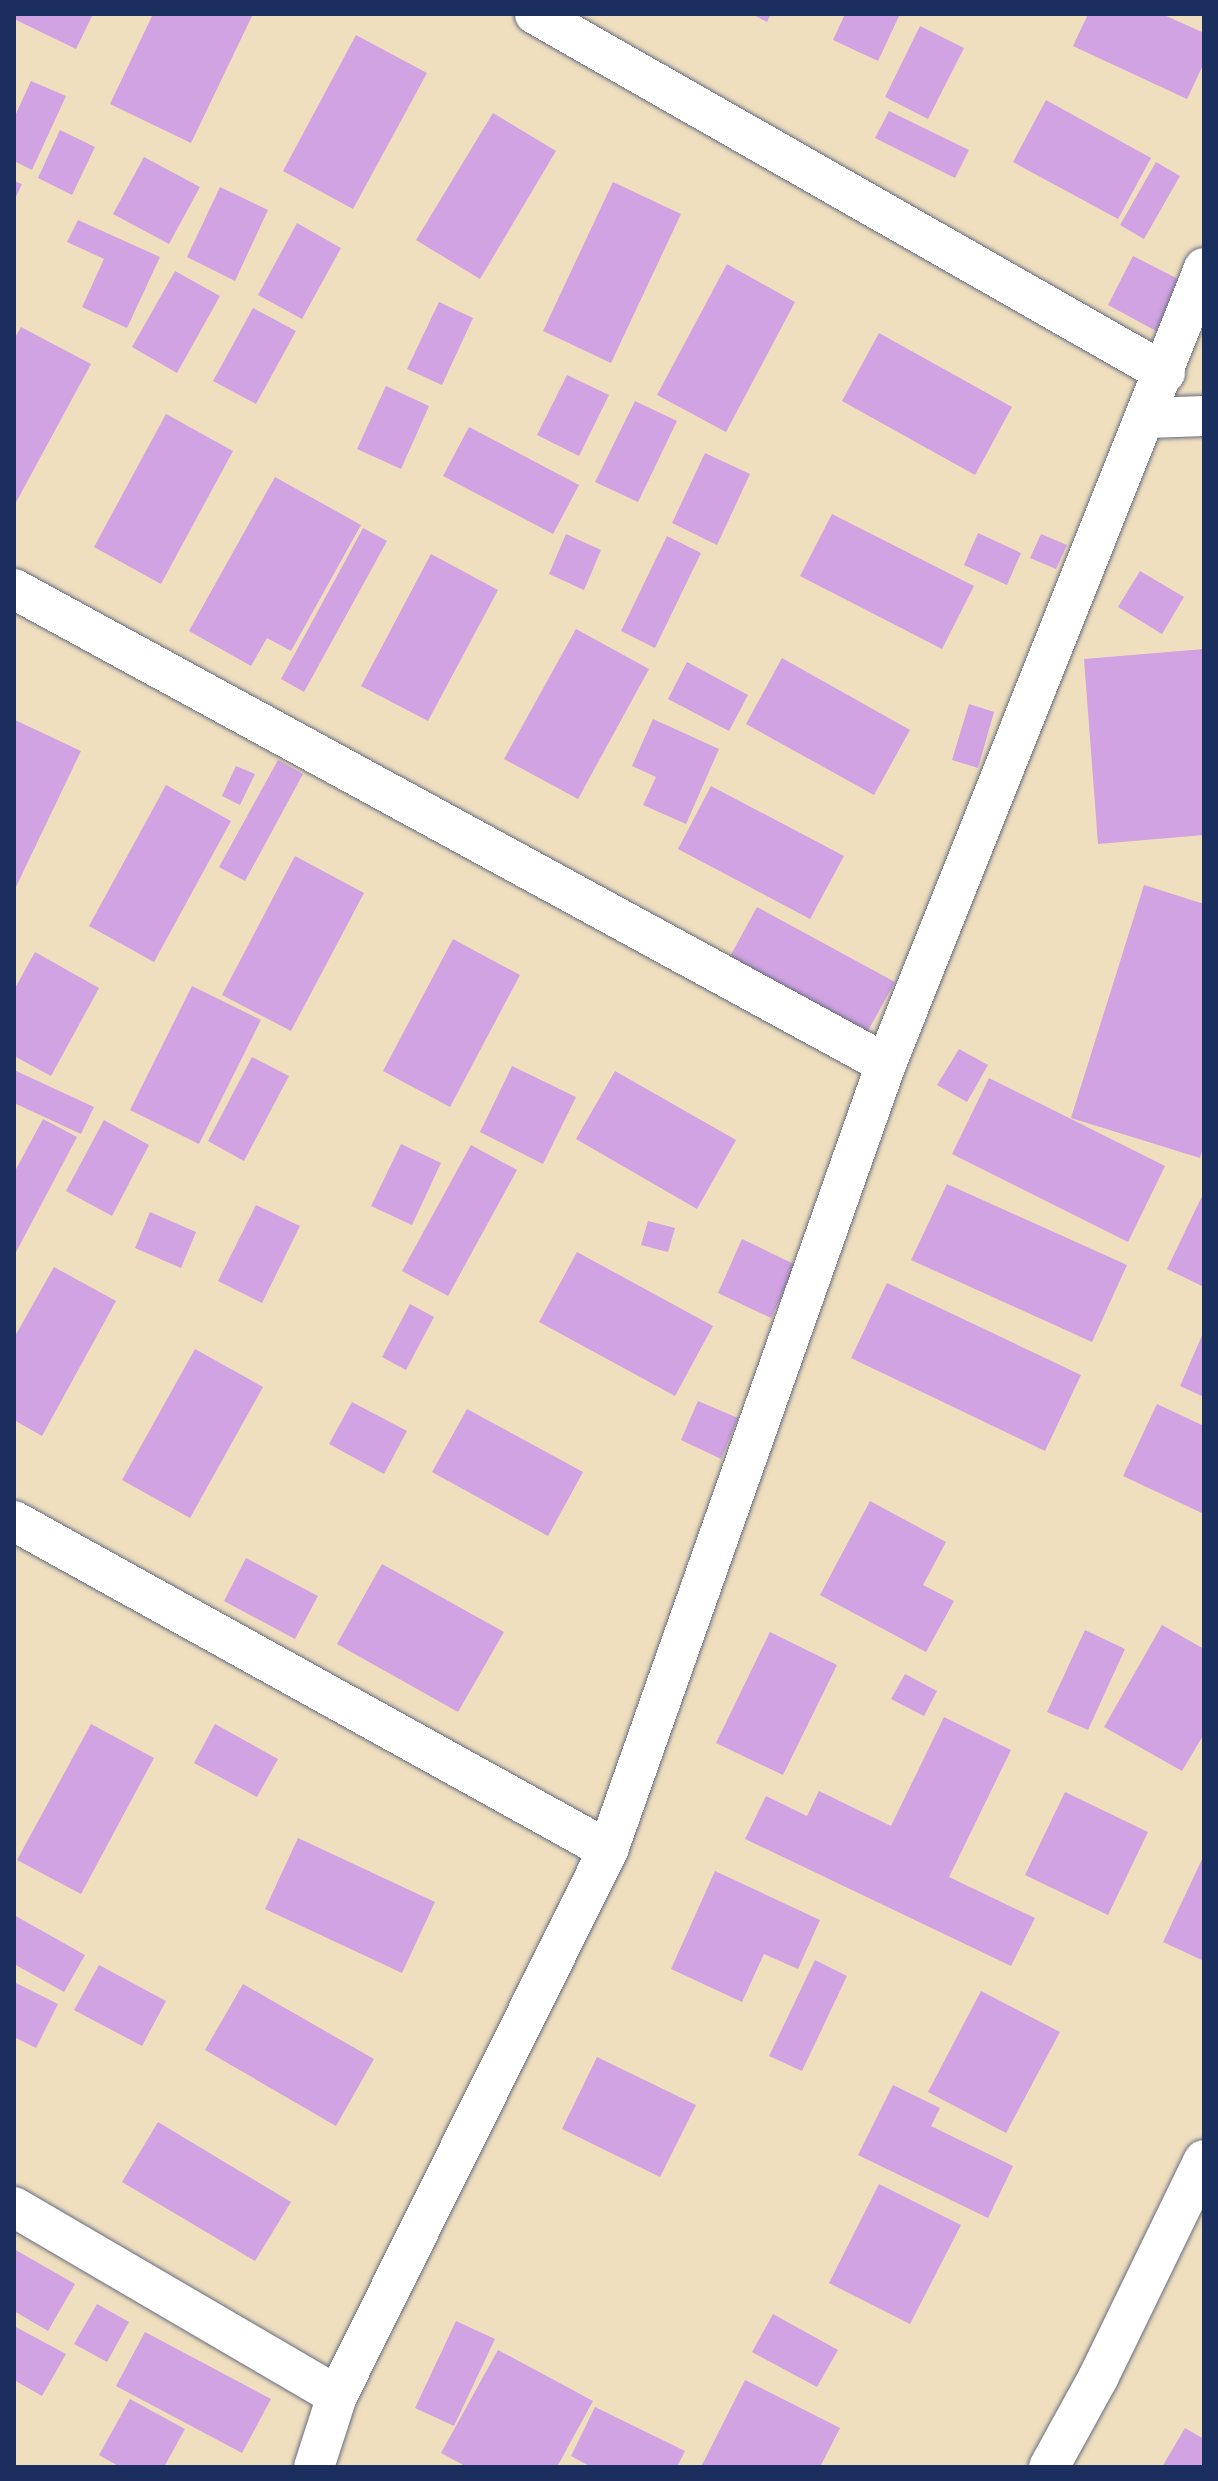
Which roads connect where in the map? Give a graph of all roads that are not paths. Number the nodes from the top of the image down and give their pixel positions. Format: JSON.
{"nodes":[{"id":1,"x":535,"y":14,"type":"edge"},
{"id":2,"x":1204,"y":268,"type":"edge"},
{"id":3,"x":1165,"y":373,"type":"junction"},
{"id":4,"x":1204,"y":416,"type":"edge"},
{"id":5,"x":1148,"y":418,"type":"junction"},
{"id":6,"x":14,"y":589,"type":"edge"},
{"id":7,"x":886,"y":1064,"type":"junction"},
{"id":8,"x":14,"y":1521,"type":"edge"},
{"id":9,"x":608,"y":1850,"type":"junction"},
{"id":10,"x":1204,"y":2160,"type":"edge"},
{"id":11,"x":14,"y":2207,"type":"edge"},
{"id":12,"x":337,"y":2396,"type":"junction"},
{"id":13,"x":314,"y":2467,"type":"edge"},
{"id":14,"x":1049,"y":2467,"type":"edge"}],
"edges":[{"from":1,"to":3,"type":"street"},
{"from":2,"to":3,"type":"street"},
{"from":3,"to":5,"type":"street"},
{"from":4,"to":5,"type":"street"},
{"from":5,"to":7,"type":"street"},
{"from":6,"to":7,"type":"street"},
{"from":7,"to":9,"type":"street"},
{"from":8,"to":9,"type":"street"},
{"from":9,"to":12,"type":"street"},
{"from":10,"to":14,"type":"street"},
{"from":11,"to":12,"type":"street"},
{"from":12,"to":13,"type":"street"}]}
